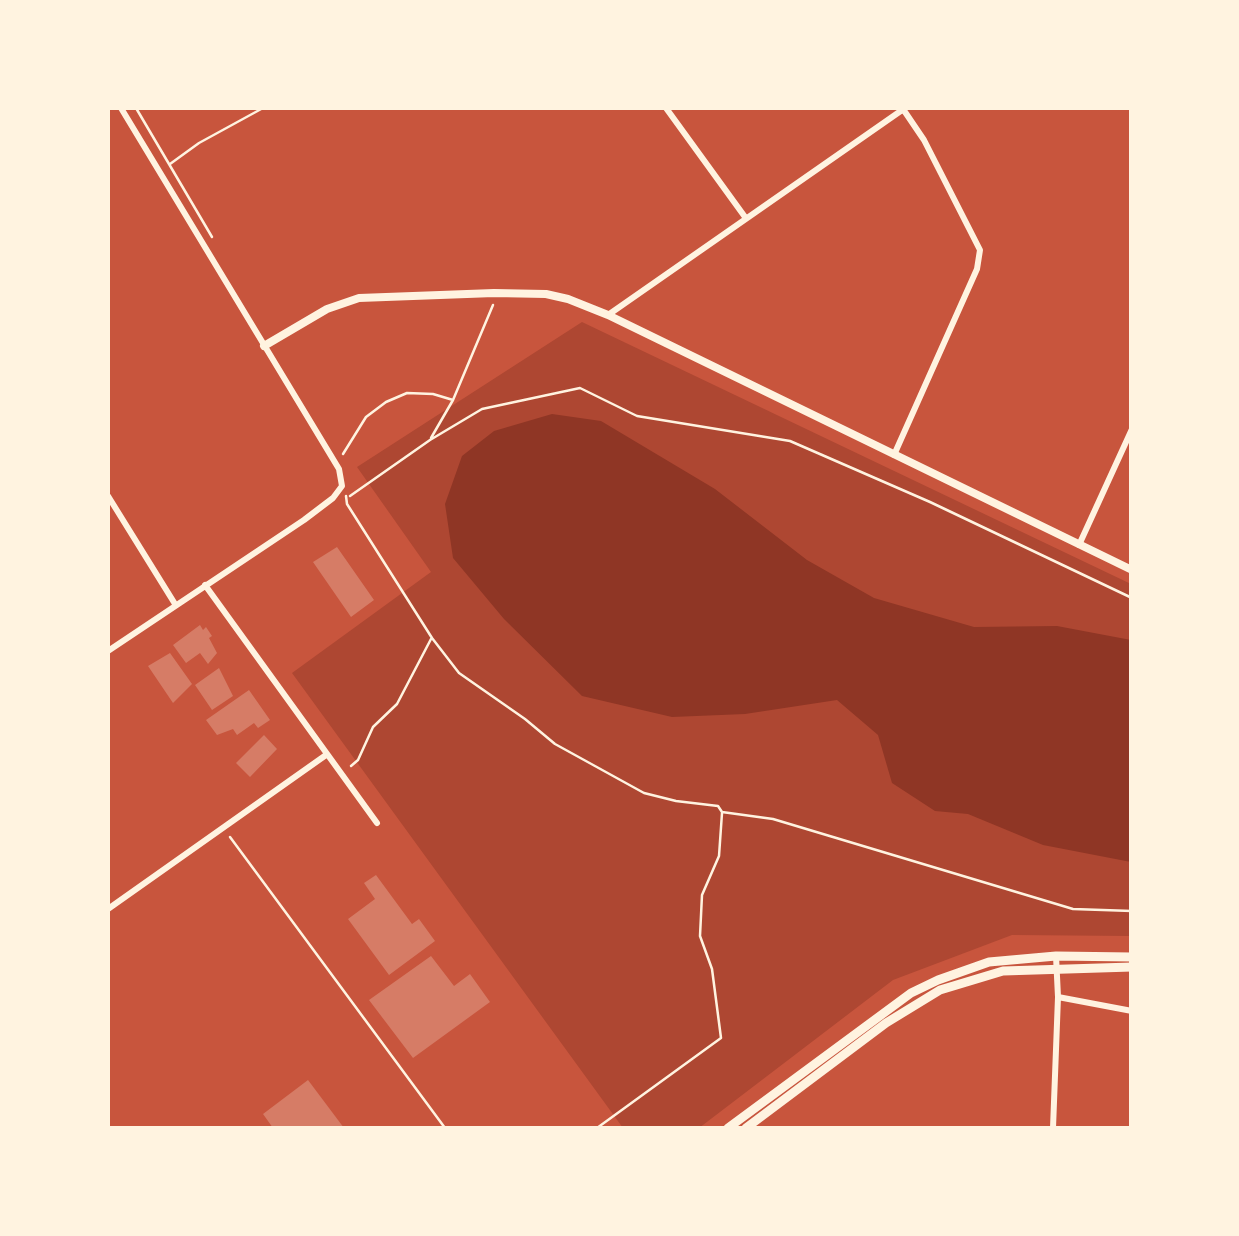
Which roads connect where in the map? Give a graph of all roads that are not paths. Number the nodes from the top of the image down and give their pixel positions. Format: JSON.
{"nodes":[{"id":1,"x":120,"y":108,"type":"edge"},
{"id":2,"x":666,"y":108,"type":"edge"},
{"id":3,"x":904,"y":108,"type":"edge"},
{"id":4,"x":745,"y":217,"type":"junction"},
{"id":5,"x":608,"y":315,"type":"junction"},
{"id":6,"x":264,"y":346,"type":"junction"},
{"id":7,"x":1132,"y":429,"type":"edge"},
{"id":8,"x":894,"y":455,"type":"junction"},
{"id":9,"x":108,"y":496,"type":"edge"},
{"id":10,"x":1079,"y":545,"type":"junction"},
{"id":11,"x":1132,"y":570,"type":"edge"},
{"id":12,"x":205,"y":585,"type":"junction"},
{"id":13,"x":175,"y":604,"type":"junction"},
{"id":14,"x":108,"y":651,"type":"edge"},
{"id":15,"x":326,"y":755,"type":"junction"},
{"id":16,"x":377,"y":823,"type":"dead end"},
{"id":17,"x":108,"y":909,"type":"edge"},
{"id":18,"x":1056,"y":956,"type":"junction"},
{"id":19,"x":1132,"y":957,"type":"edge"},
{"id":20,"x":1132,"y":967,"type":"edge"},
{"id":21,"x":1057,"y":969,"type":"junction"},
{"id":22,"x":1058,"y":997,"type":"junction"},
{"id":23,"x":1132,"y":1010,"type":"edge"},
{"id":24,"x":728,"y":1128,"type":"edge"},
{"id":25,"x":746,"y":1128,"type":"edge"},
{"id":26,"x":1053,"y":1128,"type":"edge"}],
"edges":[{"from":1,"to":6,"type":"street"},
{"from":2,"to":4,"type":"street"},
{"from":3,"to":4,"type":"street"},
{"from":3,"to":8,"type":"street"},
{"from":4,"to":5,"type":"street"},
{"from":5,"to":6,"type":"street"},
{"from":5,"to":8,"type":"street"},
{"from":6,"to":12,"type":"street"},
{"from":7,"to":10,"type":"street"},
{"from":8,"to":10,"type":"street"},
{"from":9,"to":13,"type":"street"},
{"from":10,"to":11,"type":"street"},
{"from":12,"to":13,"type":"street"},
{"from":12,"to":15,"type":"street"},
{"from":13,"to":14,"type":"street"},
{"from":15,"to":16,"type":"street"},
{"from":15,"to":17,"type":"street"},
{"from":18,"to":19,"type":"main road"},
{"from":18,"to":21,"type":"street"},
{"from":18,"to":24,"type":"main road"},
{"from":20,"to":21,"type":"main road"},
{"from":21,"to":22,"type":"street"},
{"from":21,"to":25,"type":"main road"},
{"from":22,"to":23,"type":"street"},
{"from":22,"to":26,"type":"street"}]}
